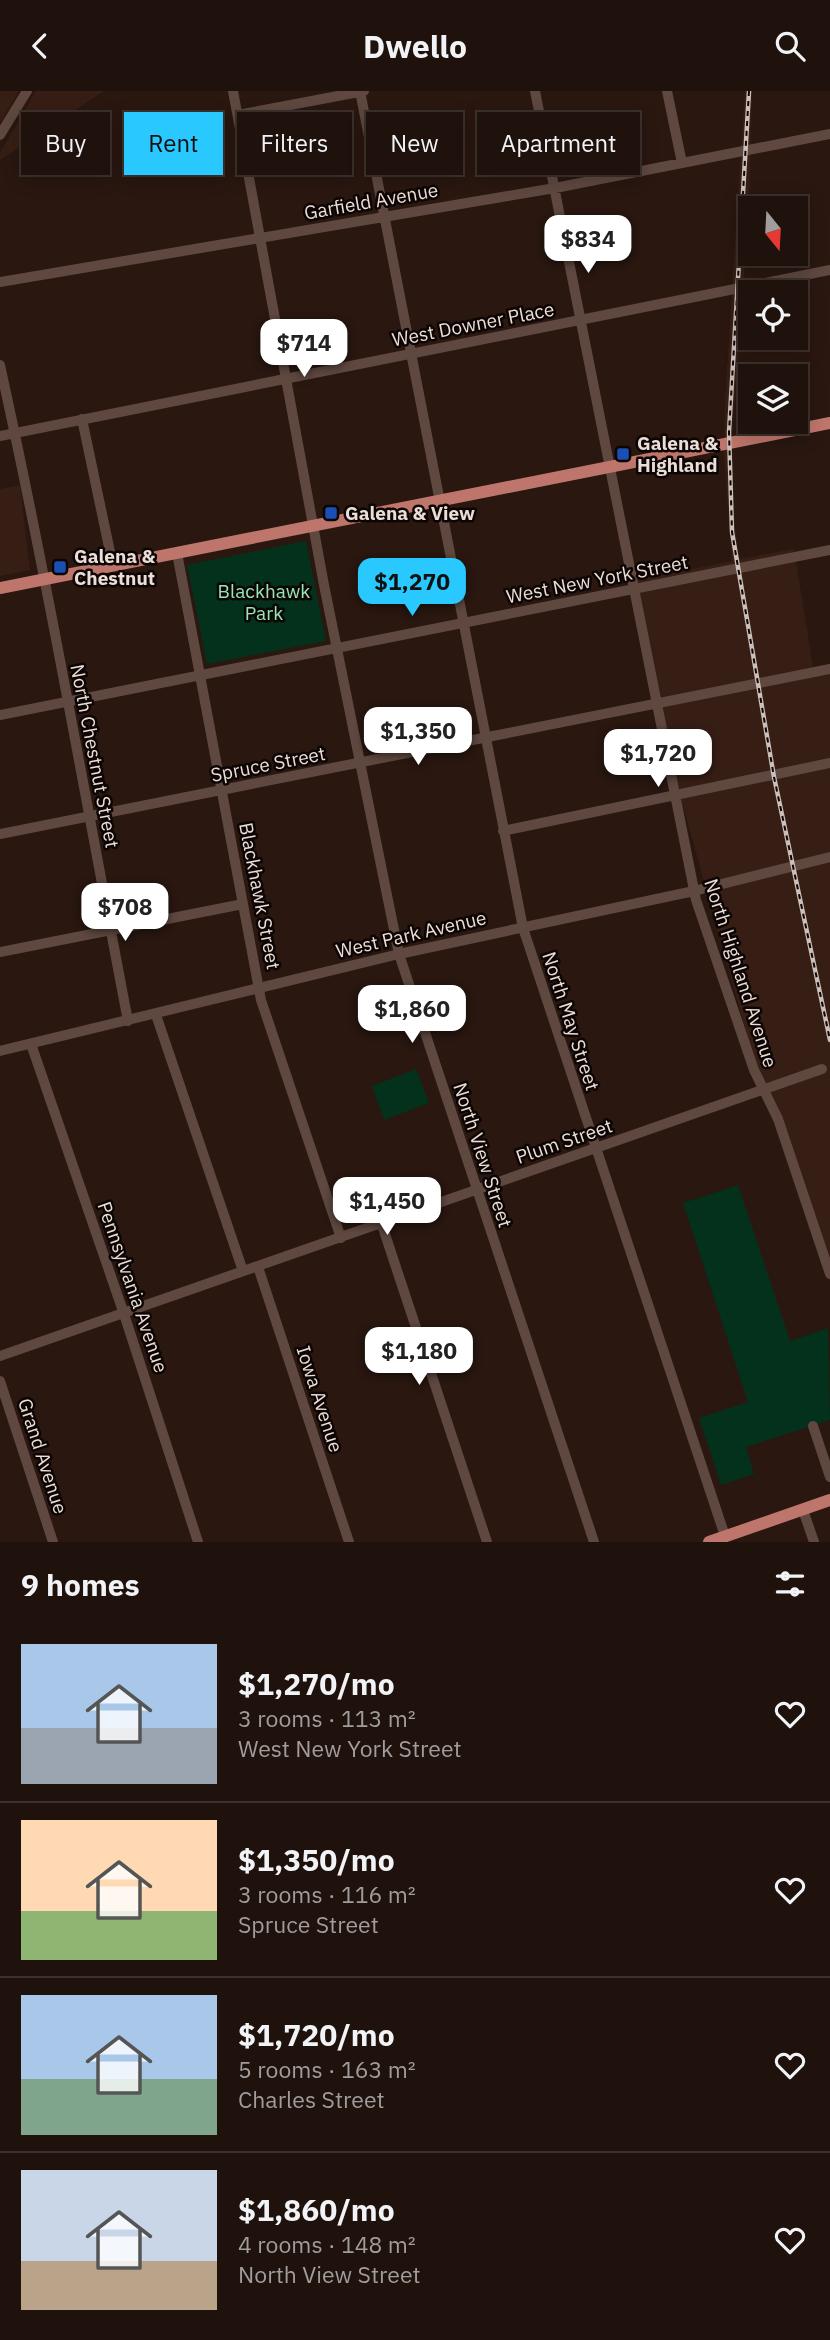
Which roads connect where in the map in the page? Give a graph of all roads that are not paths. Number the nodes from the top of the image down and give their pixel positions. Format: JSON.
{"nodes":[{"id":1,"x":27,"y":91,"type":"edge"},
{"id":2,"x":233,"y":91,"type":"edge"},
{"id":3,"x":361,"y":91,"type":"edge"},
{"id":4,"x":535,"y":91,"type":"edge"},
{"id":5,"x":667,"y":91,"type":"edge"},
{"id":6,"x":237,"y":112,"type":"edge"},
{"id":7,"x":253,"y":112,"type":"edge"},
{"id":8,"x":5,"y":116,"type":"edge"},
{"id":9,"x":830,"y":134,"type":"edge"},
{"id":10,"x":0,"y":135,"type":"edge"},
{"id":11,"x":682,"y":163,"type":"junction"},
{"id":12,"x":249,"y":175,"type":"edge"},
{"id":13,"x":555,"y":188,"type":"junction"},
{"id":14,"x":384,"y":216,"type":"junction"},
{"id":15,"x":260,"y":238,"type":"junction"},
{"id":16,"x":830,"y":270,"type":"edge"},
{"id":17,"x":0,"y":282,"type":"edge"},
{"id":18,"x":581,"y":320,"type":"junction"},
{"id":19,"x":411,"y":354,"type":"junction"},
{"id":20,"x":0,"y":365,"type":"edge"},
{"id":21,"x":288,"y":378,"type":"junction"},
{"id":22,"x":82,"y":419,"type":"junction"},
{"id":23,"x":830,"y":423,"type":"edge"},
{"id":24,"x":15,"y":433,"type":"junction"},
{"id":25,"x":0,"y":436,"type":"edge"},
{"id":26,"x":611,"y":466,"type":"junction"},
{"id":27,"x":438,"y":502,"type":"junction"},
{"id":28,"x":313,"y":526,"type":"junction"},
{"id":29,"x":830,"y":550,"type":"edge"},
{"id":30,"x":177,"y":553,"type":"junction"},
{"id":31,"x":113,"y":566,"type":"junction"},
{"id":32,"x":45,"y":580,"type":"junction"},
{"id":33,"x":0,"y":588,"type":"edge"},
{"id":34,"x":634,"y":589,"type":"junction"},
{"id":35,"x":462,"y":623,"type":"junction"},
{"id":36,"x":337,"y":649,"type":"junction"},
{"id":37,"x":830,"y":669,"type":"edge"},
{"id":38,"x":199,"y":676,"type":"junction"},
{"id":39,"x":67,"y":702,"type":"junction"},
{"id":40,"x":656,"y":703,"type":"junction"},
{"id":41,"x":0,"y":715,"type":"edge"},
{"id":42,"x":484,"y":737,"type":"junction"},
{"id":43,"x":360,"y":763,"type":"junction"},
{"id":44,"x":830,"y":763,"type":"edge"},
{"id":45,"x":222,"y":790,"type":"junction"},
{"id":46,"x":675,"y":797,"type":"junction"},
{"id":47,"x":88,"y":817,"type":"junction"},
{"id":48,"x":503,"y":831,"type":"junction"},
{"id":49,"x":0,"y":834,"type":"edge"},
{"id":50,"x":830,"y":857,"type":"edge"},
{"id":51,"x":694,"y":891,"type":"junction"},
{"id":52,"x":243,"y":904,"type":"junction"},
{"id":53,"x":523,"y":928,"type":"junction"},
{"id":54,"x":110,"y":930,"type":"junction"},
{"id":55,"x":0,"y":952,"type":"edge"},
{"id":56,"x":399,"y":954,"type":"junction"},
{"id":57,"x":259,"y":989,"type":"junction"},
{"id":58,"x":156,"y":1015,"type":"junction"},
{"id":59,"x":128,"y":1021,"type":"junction"},
{"id":60,"x":31,"y":1044,"type":"junction"},
{"id":61,"x":0,"y":1051,"type":"edge"},
{"id":62,"x":822,"y":1069,"type":"dead end"},
{"id":63,"x":764,"y":1091,"type":"junction"},
{"id":64,"x":594,"y":1149,"type":"junction"},
{"id":65,"x":475,"y":1189,"type":"junction"},
{"id":66,"x":381,"y":1222,"type":"junction"},
{"id":67,"x":341,"y":1238,"type":"junction"},
{"id":68,"x":258,"y":1266,"type":"junction"},
{"id":69,"x":243,"y":1272,"type":"junction"},
{"id":70,"x":830,"y":1274,"type":"edge"},
{"id":71,"x":124,"y":1314,"type":"junction"},
{"id":72,"x":0,"y":1356,"type":"edge"},
{"id":73,"x":0,"y":1381,"type":"edge"},
{"id":74,"x":813,"y":1426,"type":"dead end"},
{"id":75,"x":830,"y":1477,"type":"edge"},
{"id":76,"x":830,"y":1500,"type":"edge"},
{"id":77,"x":803,"y":1510,"type":"junction"},
{"id":78,"x":725,"y":1536,"type":"junction"},
{"id":79,"x":53,"y":1542,"type":"edge"},
{"id":80,"x":198,"y":1542,"type":"edge"},
{"id":81,"x":349,"y":1542,"type":"edge"},
{"id":82,"x":487,"y":1542,"type":"edge"},
{"id":83,"x":594,"y":1542,"type":"edge"},
{"id":84,"x":709,"y":1542,"type":"edge"},
{"id":85,"x":814,"y":1542,"type":"edge"}],
"edges":[{"from":1,"to":8,"type":"street"},
{"from":2,"to":6,"type":"street","name":"North View Street"},
{"from":3,"to":7,"type":"street"},
{"from":3,"to":14,"type":"street","name":"North May Street"},
{"from":4,"to":13,"type":"street","name":"North Highland Avenue"},
{"from":5,"to":11,"type":"street"},
{"from":8,"to":10,"type":"street"},
{"from":9,"to":11,"type":"street","name":"Garfield Avenue"},
{"from":11,"to":13,"type":"street","name":"Garfield Avenue"},
{"from":12,"to":15,"type":"street","name":"North View Street"},
{"from":13,"to":14,"type":"street","name":"Garfield Avenue"},
{"from":13,"to":18,"type":"street","name":"North Highland Avenue"},
{"from":14,"to":15,"type":"street","name":"Garfield Avenue"},
{"from":14,"to":19,"type":"street","name":"North May Street"},
{"from":15,"to":17,"type":"street","name":"Garfield Avenue"},
{"from":15,"to":21,"type":"street","name":"North View Street"},
{"from":16,"to":18,"type":"street","name":"West Downer Place"},
{"from":18,"to":19,"type":"street","name":"West Downer Place"},
{"from":18,"to":26,"type":"street","name":"North Highland Avenue"},
{"from":19,"to":21,"type":"street","name":"West Downer Place"},
{"from":19,"to":27,"type":"street","name":"North May Street"},
{"from":20,"to":24,"type":"street","name":"North Chestnut Street"},
{"from":21,"to":22,"type":"street","name":"West Downer Place"},
{"from":21,"to":28,"type":"street","name":"North View Street"},
{"from":22,"to":24,"type":"street","name":"West Downer Place"},
{"from":22,"to":31,"type":"street"},
{"from":23,"to":26,"type":"main road"},
{"from":24,"to":25,"type":"street","name":"West Downer Place"},
{"from":24,"to":32,"type":"street","name":"North Chestnut Street"},
{"from":26,"to":27,"type":"main road"},
{"from":26,"to":34,"type":"street","name":"North Highland Avenue"},
{"from":27,"to":28,"type":"main road"},
{"from":27,"to":35,"type":"street","name":"North May Street"},
{"from":28,"to":30,"type":"main road"},
{"from":28,"to":36,"type":"street","name":"North View Street"},
{"from":29,"to":34,"type":"street","name":"West New York Street"},
{"from":30,"to":31,"type":"main road"},
{"from":30,"to":38,"type":"street","name":"Blackhawk Street"},
{"from":31,"to":32,"type":"main road"},
{"from":32,"to":33,"type":"main road"},
{"from":32,"to":39,"type":"street","name":"North Chestnut Street"},
{"from":34,"to":35,"type":"street","name":"West New York Street"},
{"from":34,"to":40,"type":"street","name":"North Highland Avenue"},
{"from":35,"to":36,"type":"street","name":"West New York Street"},
{"from":35,"to":42,"type":"street","name":"North May Street"},
{"from":36,"to":38,"type":"street","name":"West New York Street"},
{"from":36,"to":43,"type":"street","name":"North View Street"},
{"from":37,"to":40,"type":"street","name":"Spruce Street"},
{"from":38,"to":39,"type":"street","name":"West New York Street"},
{"from":38,"to":45,"type":"street","name":"Blackhawk Street"},
{"from":39,"to":41,"type":"street","name":"West New York Street"},
{"from":39,"to":47,"type":"street","name":"North Chestnut Street"},
{"from":40,"to":42,"type":"street","name":"Spruce Street"},
{"from":40,"to":46,"type":"street","name":"North Highland Avenue"},
{"from":42,"to":43,"type":"street","name":"Spruce Street"},
{"from":42,"to":48,"type":"street","name":"North May Street"},
{"from":43,"to":45,"type":"street","name":"Spruce Street"},
{"from":43,"to":56,"type":"street","name":"North View Street"},
{"from":44,"to":46,"type":"street"},
{"from":45,"to":47,"type":"street","name":"Spruce Street"},
{"from":45,"to":52,"type":"street","name":"Blackhawk Street"},
{"from":46,"to":48,"type":"street"},
{"from":46,"to":51,"type":"street","name":"North Highland Avenue"},
{"from":47,"to":49,"type":"street","name":"Spruce Street"},
{"from":47,"to":54,"type":"street","name":"North Chestnut Street"},
{"from":48,"to":53,"type":"street","name":"North May Street"},
{"from":50,"to":51,"type":"street","name":"West Park Avenue"},
{"from":51,"to":53,"type":"street","name":"West Park Avenue"},
{"from":51,"to":63,"type":"street","name":"North Highland Avenue"},
{"from":52,"to":54,"type":"street"},
{"from":52,"to":57,"type":"street","name":"Blackhawk Street"},
{"from":53,"to":56,"type":"street","name":"West Park Avenue"},
{"from":53,"to":64,"type":"street","name":"North May Street"},
{"from":54,"to":55,"type":"street"},
{"from":54,"to":59,"type":"street","name":"North Chestnut Street"},
{"from":56,"to":57,"type":"street","name":"West Park Avenue"},
{"from":56,"to":65,"type":"street","name":"North View Street"},
{"from":57,"to":58,"type":"street","name":"West Park Avenue"},
{"from":57,"to":67,"type":"street","name":"Blackhawk Street"},
{"from":58,"to":59,"type":"street","name":"West Park Avenue"},
{"from":58,"to":69,"type":"street"},
{"from":59,"to":60,"type":"street","name":"West Park Avenue"},
{"from":60,"to":61,"type":"street","name":"West Park Avenue"},
{"from":60,"to":71,"type":"street","name":"Pennsylvania Avenue"},
{"from":62,"to":63,"type":"street","name":"Plum Street"},
{"from":63,"to":64,"type":"street","name":"Plum Street"},
{"from":63,"to":70,"type":"street","name":"North Highland Avenue"},
{"from":64,"to":65,"type":"street","name":"Plum Street"},
{"from":64,"to":78,"type":"street","name":"North May Street"},
{"from":65,"to":66,"type":"street","name":"Plum Street"},
{"from":65,"to":83,"type":"street","name":"North View Street"},
{"from":66,"to":67,"type":"street","name":"Plum Street"},
{"from":66,"to":82,"type":"street"},
{"from":67,"to":68,"type":"street","name":"Plum Street"},
{"from":68,"to":69,"type":"street","name":"Plum Street"},
{"from":68,"to":81,"type":"street","name":"Iowa Avenue"},
{"from":69,"to":71,"type":"street","name":"Plum Street"},
{"from":71,"to":72,"type":"street","name":"Plum Street"},
{"from":71,"to":80,"type":"street","name":"Pennsylvania Avenue"},
{"from":73,"to":79,"type":"street","name":"Grand Avenue"},
{"from":74,"to":75,"type":"street"},
{"from":76,"to":77,"type":"main road"},
{"from":77,"to":78,"type":"main road"},
{"from":77,"to":85,"type":"street"},
{"from":78,"to":84,"type":"main road"}]}
